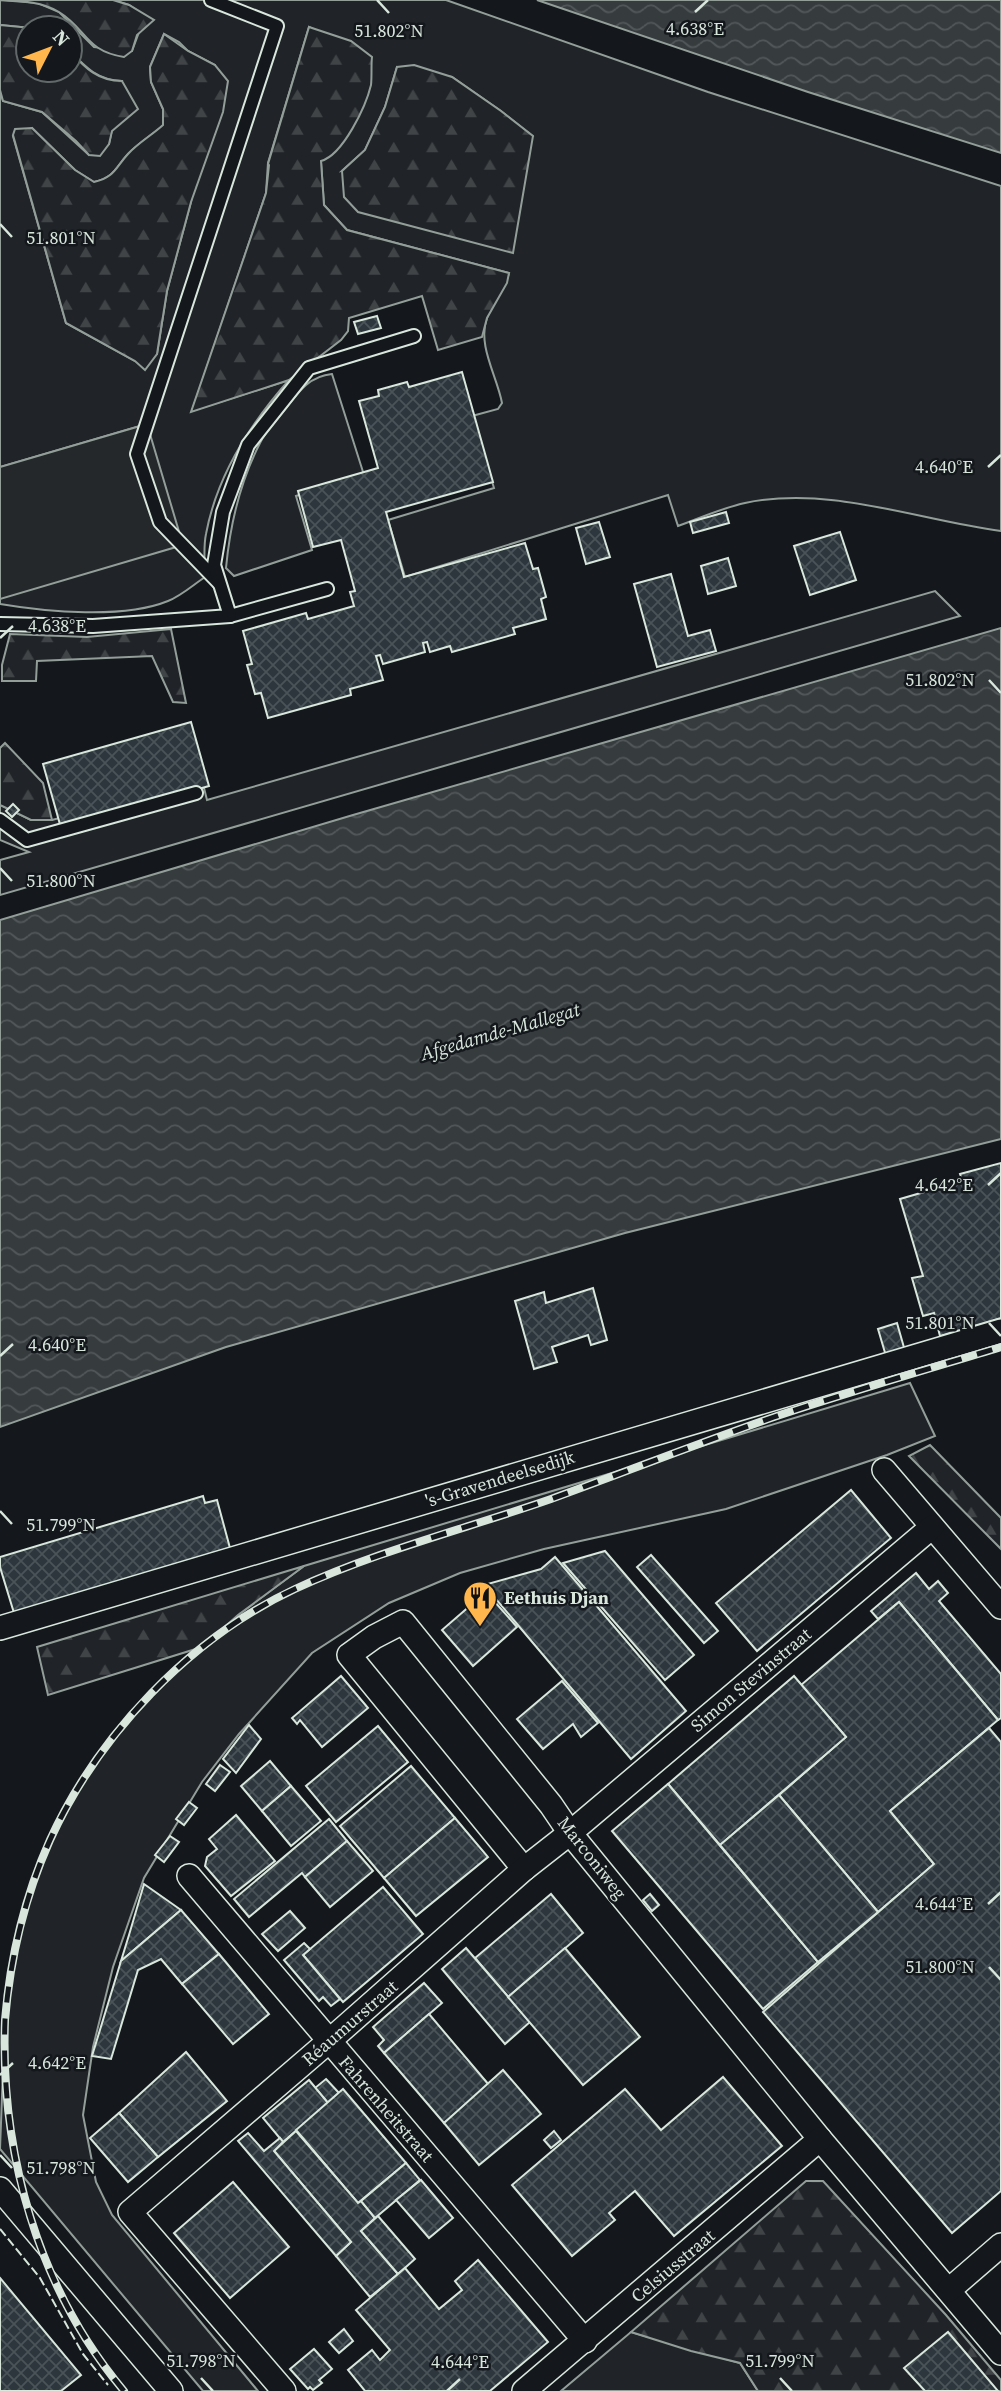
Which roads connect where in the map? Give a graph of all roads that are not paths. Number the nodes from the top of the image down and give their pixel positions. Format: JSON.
{"nodes":[{"id":1,"x":211,"y":0,"type":"edge"},
{"id":2,"x":414,"y":336,"type":"dead end"},
{"id":3,"x":219,"y":583,"type":"junction"},
{"id":4,"x":327,"y":589,"type":"dead end"},
{"id":5,"x":229,"y":616,"type":"junction"},
{"id":6,"x":0,"y":624,"type":"edge"},
{"id":7,"x":196,"y":793,"type":"dead end"},
{"id":8,"x":0,"y":820,"type":"edge"},
{"id":9,"x":1001,"y":1331,"type":"edge"},
{"id":10,"x":884,"y":1470,"type":"dead end"},
{"id":11,"x":932,"y":1527,"type":"junction"},
{"id":12,"x":1001,"y":1606,"type":"edge"},
{"id":13,"x":0,"y":1628,"type":"edge"},
{"id":14,"x":570,"y":1833,"type":"junction"},
{"id":15,"x":524,"y":1869,"type":"junction"},
{"id":16,"x":189,"y":1876,"type":"dead end"},
{"id":17,"x":328,"y":2042,"type":"junction"},
{"id":18,"x":820,"y":2139,"type":"junction"},
{"id":19,"x":0,"y":2189,"type":"edge"},
{"id":20,"x":1001,"y":2245,"type":"edge"},
{"id":21,"x":949,"y":2290,"type":"junction"},
{"id":22,"x":584,"y":2341,"type":"junction"},
{"id":23,"x":1001,"y":2353,"type":"edge"},
{"id":24,"x":171,"y":2391,"type":"edge"},
{"id":25,"x":284,"y":2391,"type":"edge"},
{"id":26,"x":524,"y":2391,"type":"edge"}],
"edges":[{"from":1,"to":3,"type":"lane"},
{"from":2,"to":3,"type":"lane"},
{"from":3,"to":5,"type":"lane"},
{"from":4,"to":5,"type":"lane"},
{"from":5,"to":6,"type":"lane"},
{"from":7,"to":8,"type":"lane"},
{"from":9,"to":13,"type":"street","name":"'s-Gravendeelsedijk"},
{"from":10,"to":11,"type":"street"},
{"from":11,"to":12,"type":"street"},
{"from":11,"to":14,"type":"street","name":"Simon Stevinstraat"},
{"from":14,"to":15,"type":"street","name":"Réaumurstraat"},
{"from":14,"to":15,"type":"street","name":"Marconiweg"},
{"from":14,"to":18,"type":"street","name":"Marconiweg"},
{"from":15,"to":17,"type":"street","name":"Réaumurstraat"},
{"from":16,"to":17,"type":"street","name":"Fahrenheitstraat"},
{"from":17,"to":22,"type":"street","name":"Fahrenheitstraat"},
{"from":17,"to":25,"type":"street","name":"Réaumurstraat"},
{"from":18,"to":21,"type":"street","name":"Marconiweg"},
{"from":18,"to":22,"type":"street","name":"Celsiusstraat"},
{"from":19,"to":24,"type":"street"},
{"from":20,"to":21,"type":"street"},
{"from":21,"to":23,"type":"street","name":"Marconiweg"},
{"from":22,"to":26,"type":"street","name":"Celsiusstraat"}]}
